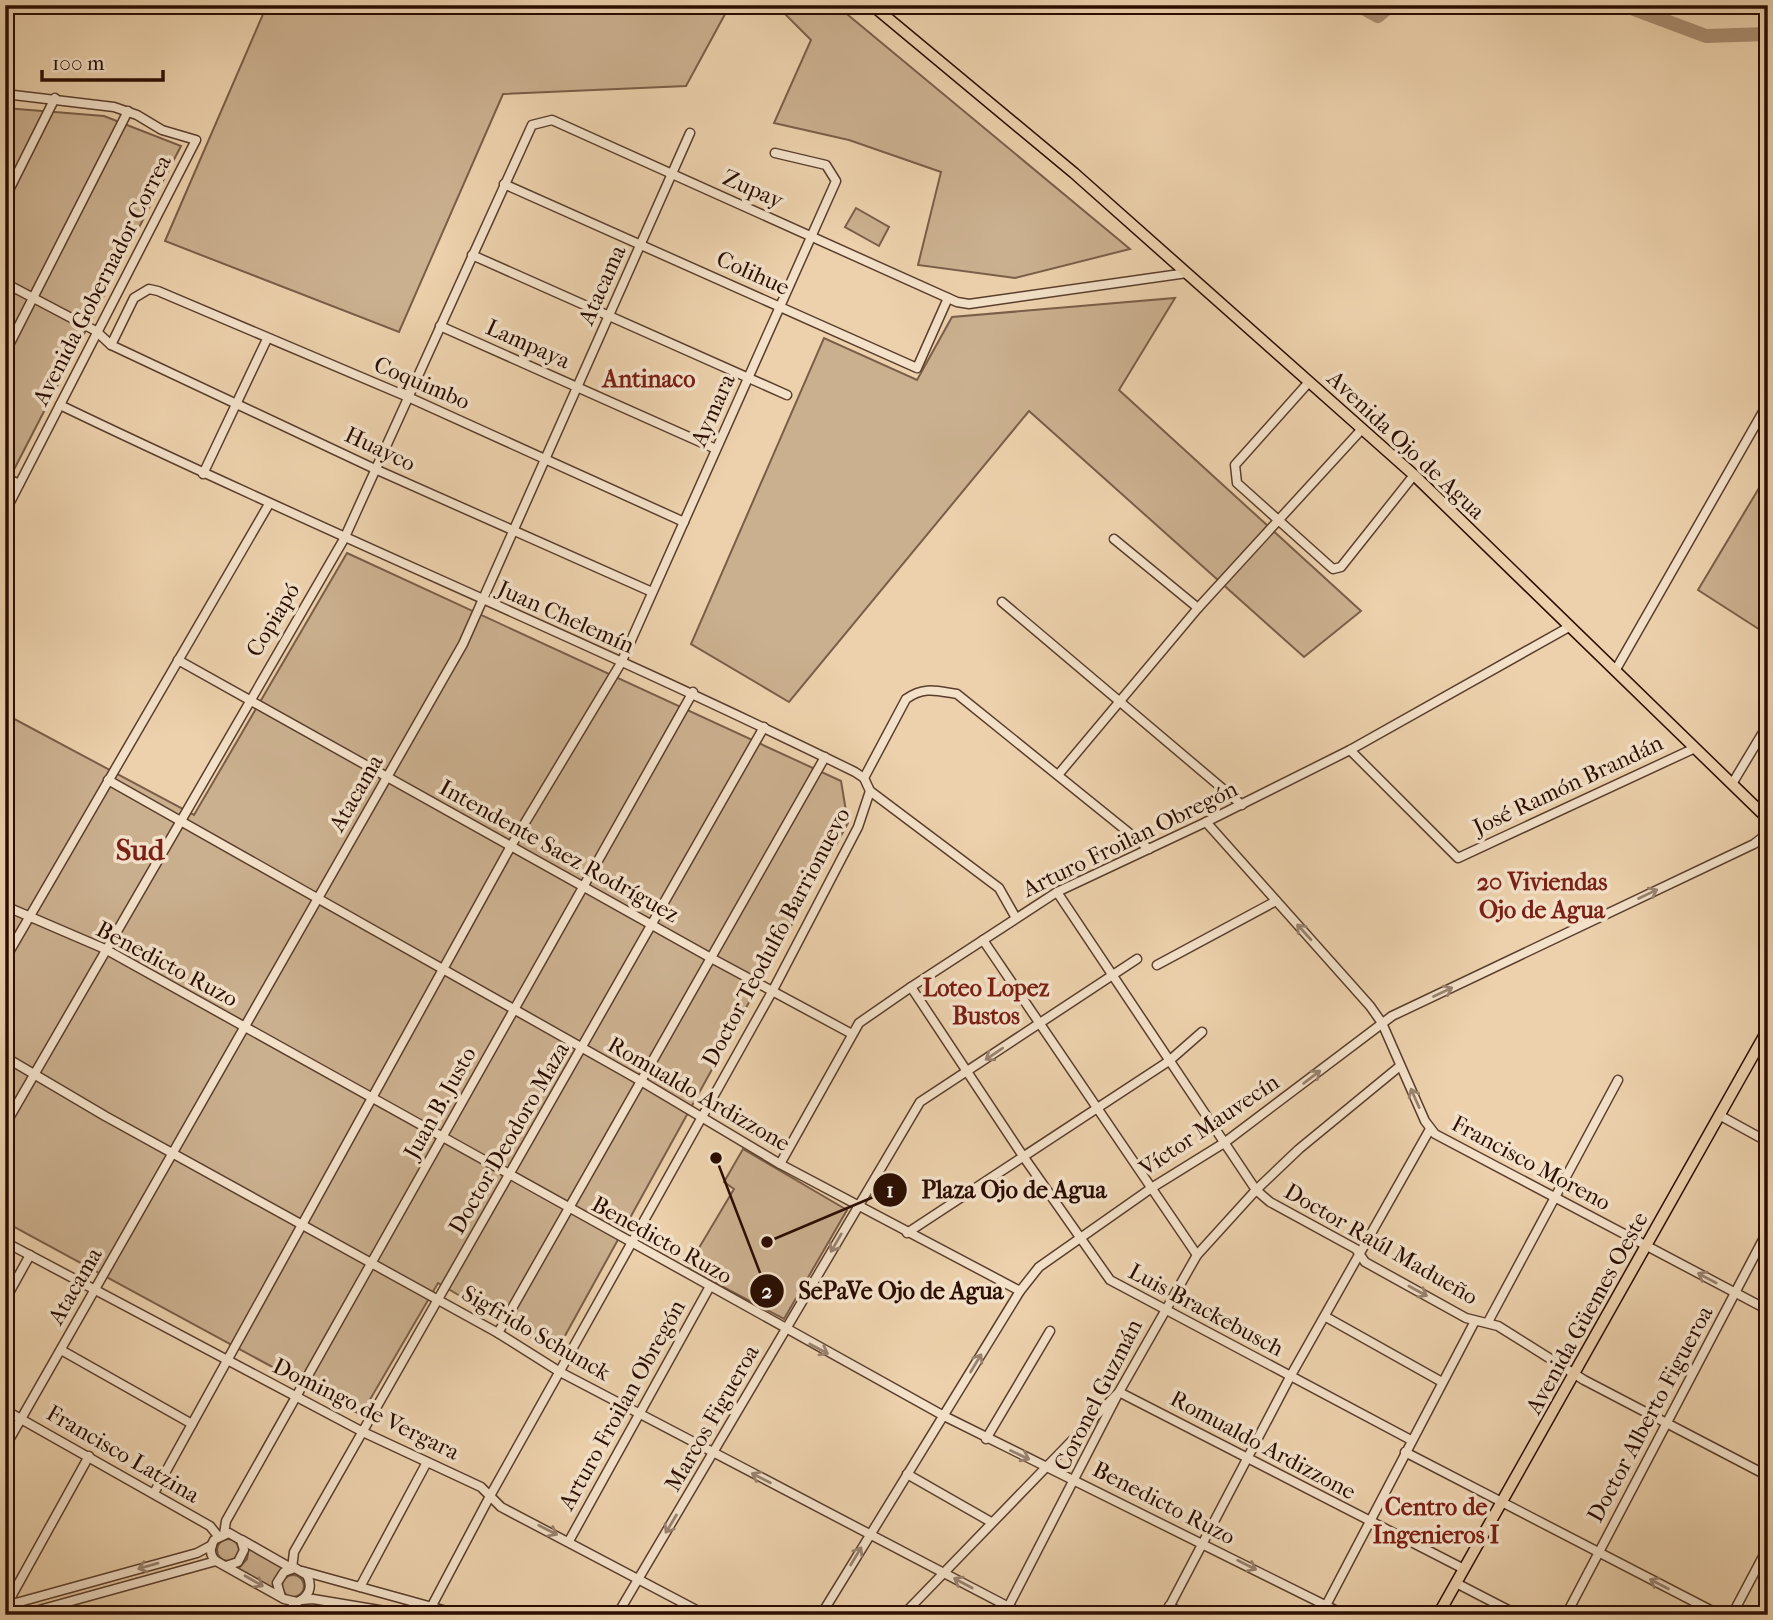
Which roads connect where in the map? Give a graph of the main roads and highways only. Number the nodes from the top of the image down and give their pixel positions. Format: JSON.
{"nodes":[{"id":1,"x":872,"y":5,"type":"edge"},
{"id":2,"x":1768,"y":819,"type":"edge"},
{"id":3,"x":1768,"y":1029,"type":"edge"},
{"id":4,"x":1764,"y":1043,"type":"edge"},
{"id":5,"x":1438,"y":1615,"type":"edge"}],
"edges":[{"from":1,"to":2,"type":"main road","name":"Avenida Ojo de Agua"},
{"from":3,"to":4,"type":"main road","name":"Avenida Güemes Oeste"},
{"from":4,"to":5,"type":"main road","name":"Avenida Güemes Oeste"}]}
